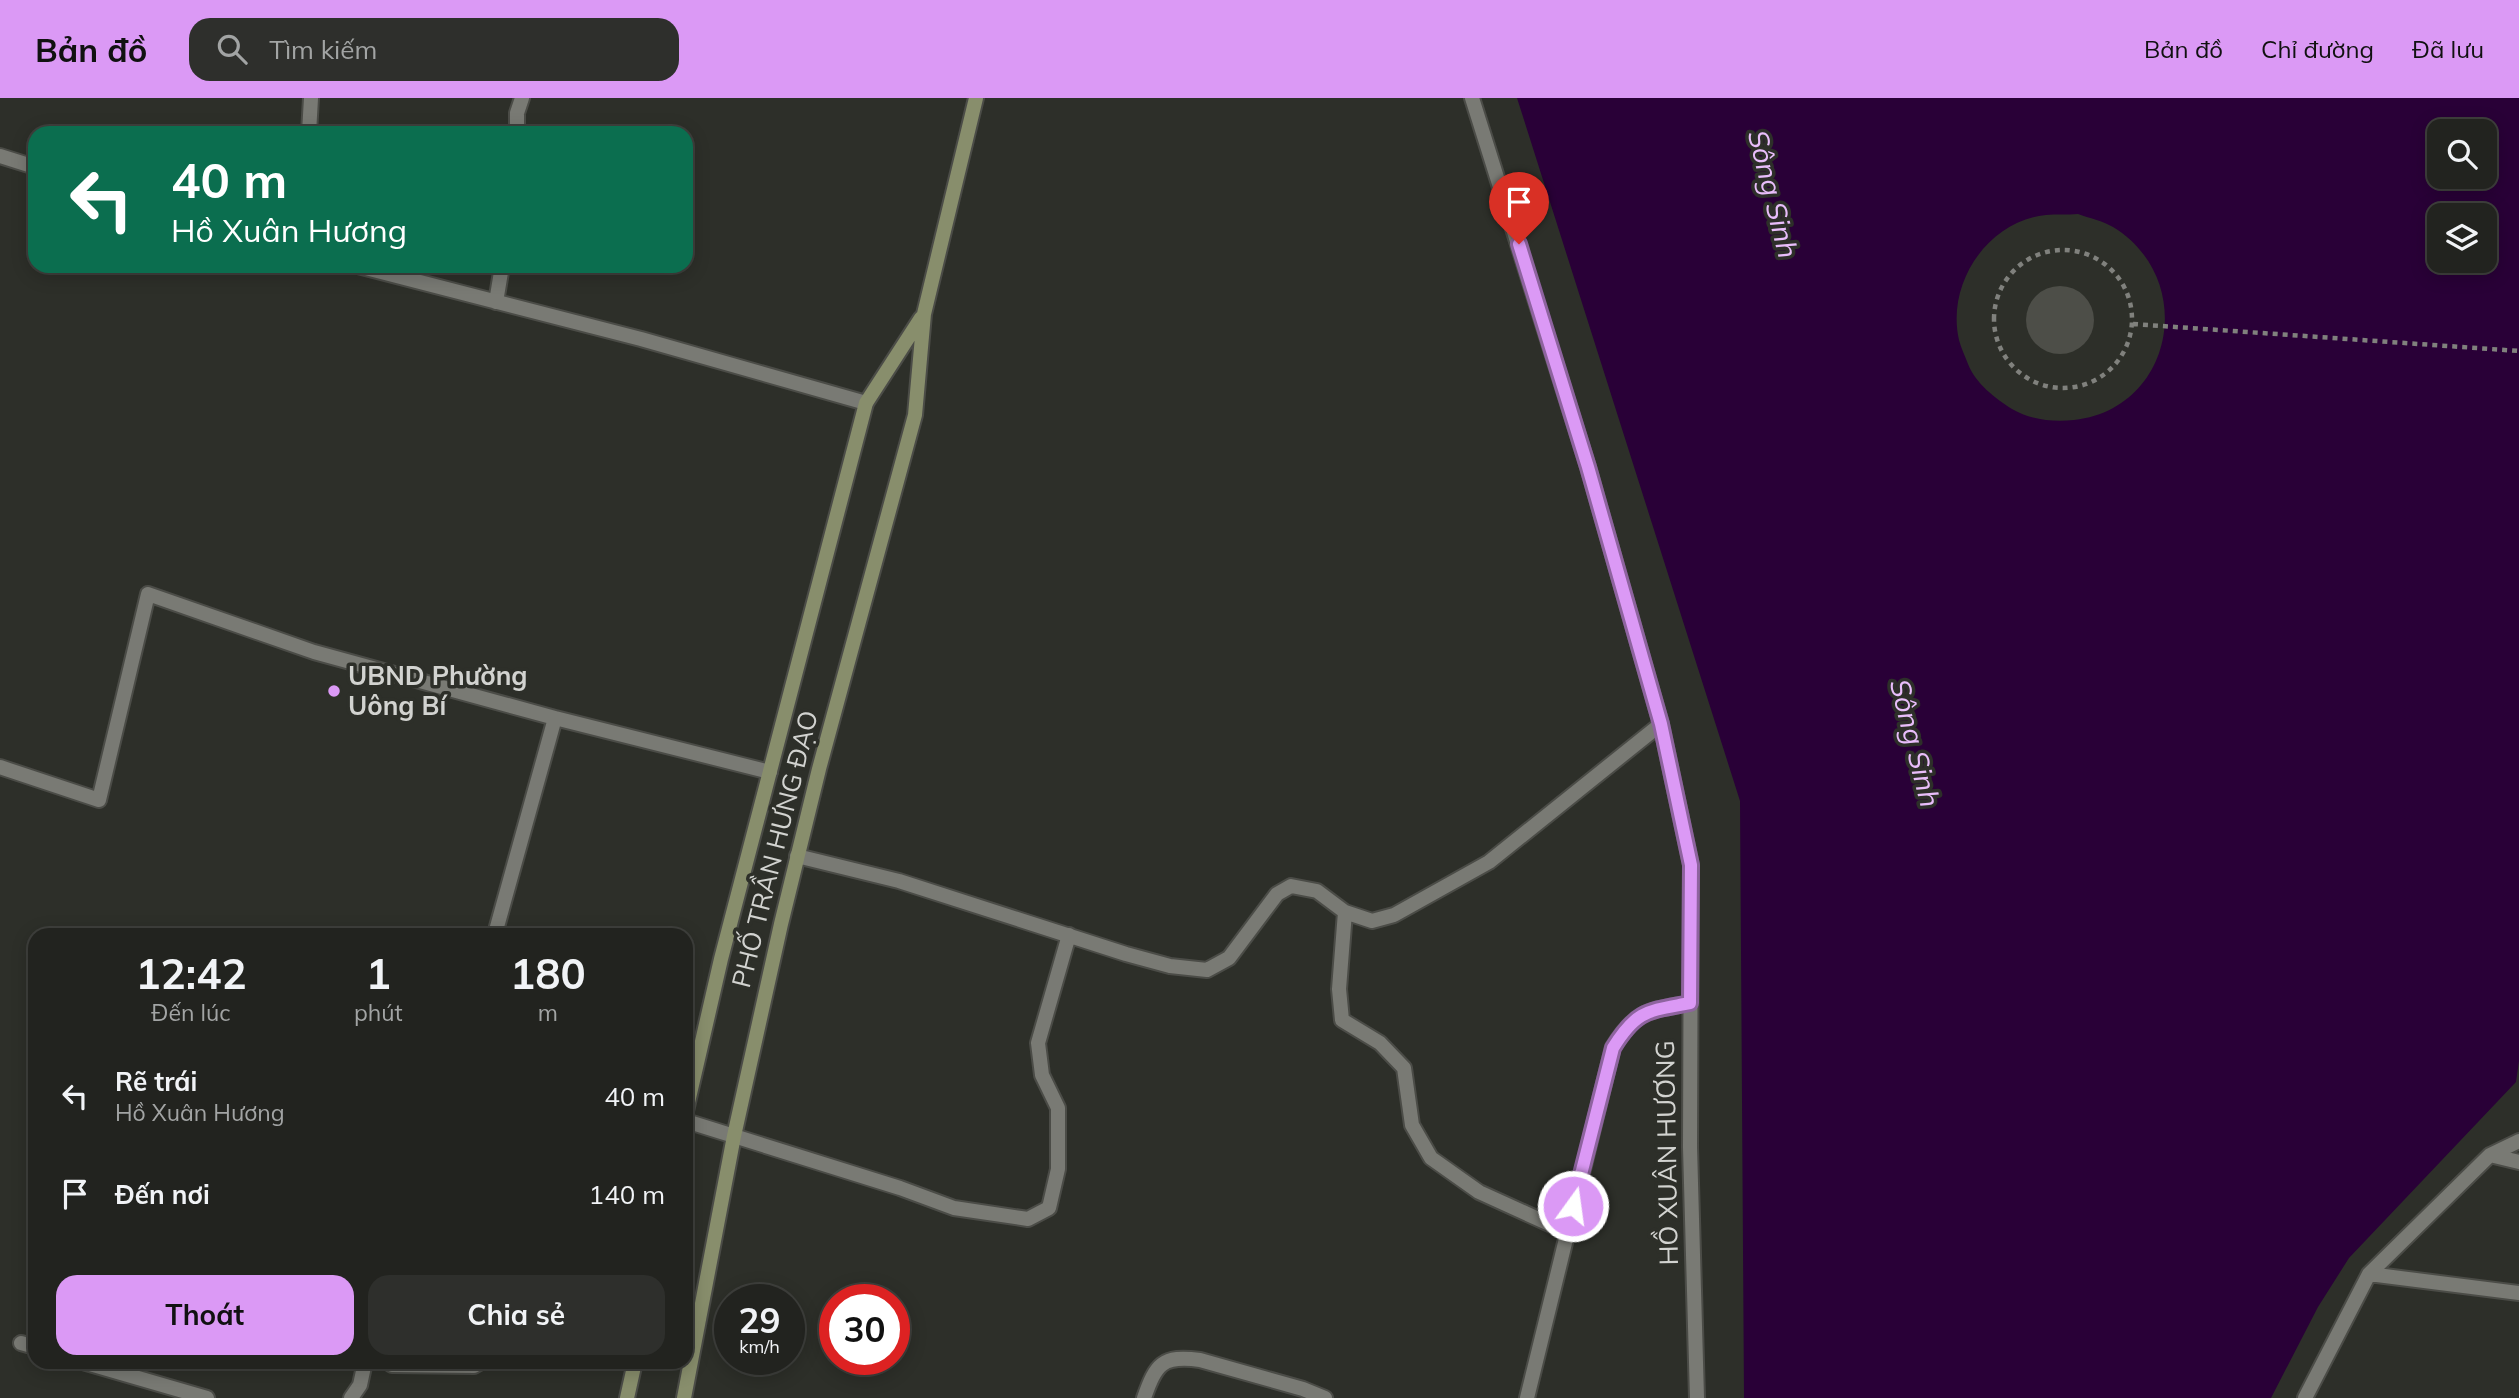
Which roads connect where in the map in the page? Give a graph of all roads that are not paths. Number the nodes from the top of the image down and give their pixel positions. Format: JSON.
{"nodes":[{"id":1,"x":311,"y":98,"type":"edge"},
{"id":2,"x":522,"y":98,"type":"edge"},
{"id":3,"x":976,"y":98,"type":"edge"},
{"id":4,"x":1472,"y":98,"type":"edge"},
{"id":5,"x":309,"y":126,"type":"edge"},
{"id":6,"x":517,"y":126,"type":"edge"},
{"id":7,"x":0,"y":156,"type":"edge"},
{"id":8,"x":28,"y":165,"type":"edge"},
{"id":9,"x":385,"y":273,"type":"edge"},
{"id":10,"x":501,"y":273,"type":"edge"},
{"id":11,"x":496,"y":302,"type":"junction"},
{"id":12,"x":924,"y":314,"type":"junction"},
{"id":13,"x":866,"y":403,"type":"junction"},
{"id":14,"x":555,"y":718,"type":"junction"},
{"id":15,"x":1661,"y":724,"type":"junction"},
{"id":16,"x":0,"y":767,"type":"edge"},
{"id":17,"x":770,"y":772,"type":"junction"},
{"id":18,"x":797,"y":856,"type":"junction"},
{"id":19,"x":1345,"y":912,"type":"junction"},
{"id":20,"x":497,"y":928,"type":"edge"},
{"id":21,"x":1069,"y":935,"type":"junction"},
{"id":22,"x":1690,"y":1003,"type":"junction"},
{"id":23,"x":693,"y":1081,"type":"edge"},
{"id":24,"x":693,"y":1123,"type":"edge"},
{"id":25,"x":734,"y":1136,"type":"junction"},
{"id":26,"x":2519,"y":1142,"type":"edge"},
{"id":27,"x":2490,"y":1155,"type":"junction"},
{"id":28,"x":2519,"y":1162,"type":"edge"},
{"id":29,"x":1567,"y":1232,"type":"junction"},
{"id":30,"x":2369,"y":1274,"type":"junction"},
{"id":31,"x":2519,"y":1293,"type":"edge"},
{"id":32,"x":693,"y":1351,"type":"edge"},
{"id":33,"x":107,"y":1369,"type":"edge"},
{"id":34,"x":363,"y":1369,"type":"edge"},
{"id":35,"x":633,"y":1369,"type":"edge"},
{"id":36,"x":690,"y":1369,"type":"edge"},
{"id":37,"x":207,"y":1398,"type":"edge"},
{"id":38,"x":351,"y":1398,"type":"edge"},
{"id":39,"x":627,"y":1398,"type":"edge"},
{"id":40,"x":684,"y":1398,"type":"edge"},
{"id":41,"x":1144,"y":1398,"type":"edge"},
{"id":42,"x":1325,"y":1398,"type":"edge"},
{"id":43,"x":1527,"y":1398,"type":"edge"},
{"id":44,"x":1697,"y":1398,"type":"edge"},
{"id":45,"x":2305,"y":1398,"type":"edge"}],
"edges":[{"from":1,"to":5,"type":"street"},
{"from":2,"to":6,"type":"street"},
{"from":3,"to":12,"type":"main road","name":"PHỐ TRẦN HƯNG ĐẠO"},
{"from":4,"to":15,"type":"street","name":"HỒ XUÂN HƯƠNG"},
{"from":7,"to":8,"type":"street"},
{"from":9,"to":11,"type":"street"},
{"from":10,"to":11,"type":"street"},
{"from":11,"to":13,"type":"street"},
{"from":12,"to":13,"type":"main road","name":"PHỐ TRẦN HƯNG ĐẠO"},
{"from":12,"to":18,"type":"main road","name":"PHỐ TRẦN HƯNG ĐẠO"},
{"from":13,"to":17,"type":"main road","name":"PHỐ TRẦN HƯNG ĐẠO"},
{"from":14,"to":16,"type":"street"},
{"from":14,"to":17,"type":"street"},
{"from":14,"to":20,"type":"street"},
{"from":15,"to":19,"type":"street"},
{"from":15,"to":22,"type":"street","name":"HỒ XUÂN HƯƠNG"},
{"from":17,"to":23,"type":"main road","name":"PHỐ TRẦN HƯNG ĐẠO"},
{"from":18,"to":21,"type":"street"},
{"from":18,"to":25,"type":"main road","name":"PHỐ TRẦN HƯNG ĐẠO"},
{"from":19,"to":21,"type":"street"},
{"from":19,"to":29,"type":"street"},
{"from":21,"to":25,"type":"street"},
{"from":22,"to":29,"type":"street"},
{"from":22,"to":44,"type":"street","name":"HỒ XUÂN HƯƠNG"},
{"from":24,"to":25,"type":"street"},
{"from":25,"to":32,"type":"main road","name":"PHỐ TRẦN HƯNG ĐẠO"},
{"from":26,"to":27,"type":"street"},
{"from":27,"to":28,"type":"street"},
{"from":27,"to":30,"type":"street"},
{"from":29,"to":43,"type":"street"},
{"from":30,"to":31,"type":"street"},
{"from":30,"to":45,"type":"street"},
{"from":33,"to":37,"type":"street"},
{"from":34,"to":38,"type":"street"},
{"from":35,"to":39,"type":"main road"},
{"from":36,"to":40,"type":"main road","name":"PHỐ TRẦN HƯNG ĐẠO"},
{"from":41,"to":42,"type":"street"}]}
